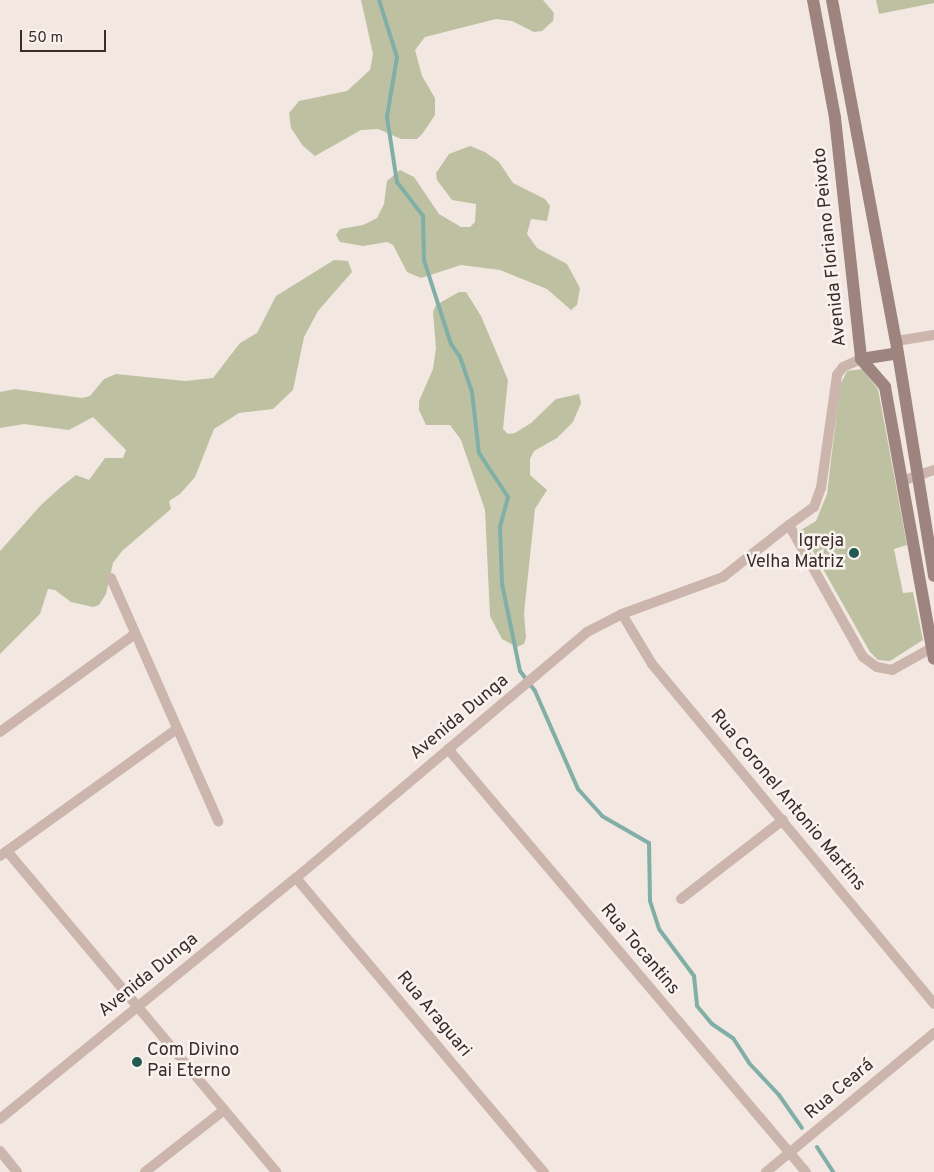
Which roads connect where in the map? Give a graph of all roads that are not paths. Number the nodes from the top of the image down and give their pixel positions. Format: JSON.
{"nodes":[{"id":1,"x":813,"y":0,"type":"edge"},
{"id":2,"x":832,"y":0,"type":"edge"},
{"id":3,"x":836,"y":18,"type":"junction"},
{"id":4,"x":818,"y":23,"type":"junction"},
{"id":5,"x":854,"y":114,"type":"junction"},
{"id":6,"x":834,"y":118,"type":"junction"},
{"id":7,"x":934,"y":335,"type":"edge"},
{"id":8,"x":897,"y":347,"type":"junction"},
{"id":9,"x":861,"y":359,"type":"junction"},
{"id":10,"x":934,"y":470,"type":"edge"},
{"id":11,"x":918,"y":477,"type":"junction"},
{"id":12,"x":902,"y":481,"type":"junction"},
{"id":13,"x":789,"y":525,"type":"junction"},
{"id":14,"x":934,"y":576,"type":"edge"},
{"id":15,"x":111,"y":578,"type":"dead end"},
{"id":16,"x":622,"y":614,"type":"junction"},
{"id":17,"x":135,"y":634,"type":"junction"},
{"id":18,"x":932,"y":654,"type":"edge"},
{"id":19,"x":177,"y":729,"type":"junction"},
{"id":20,"x":0,"y":732,"type":"edge"},
{"id":21,"x":448,"y":749,"type":"junction"},
{"id":22,"x":782,"y":820,"type":"junction"},
{"id":23,"x":218,"y":821,"type":"dead end"},
{"id":24,"x":3,"y":854,"type":"edge"},
{"id":25,"x":296,"y":878,"type":"junction"},
{"id":26,"x":681,"y":899,"type":"dead end"},
{"id":27,"x":934,"y":1004,"type":"edge"},
{"id":28,"x":136,"y":1006,"type":"junction"},
{"id":29,"x":934,"y":1033,"type":"edge"},
{"id":30,"x":224,"y":1110,"type":"junction"},
{"id":31,"x":0,"y":1119,"type":"edge"},
{"id":32,"x":0,"y":1151,"type":"edge"},
{"id":33,"x":789,"y":1153,"type":"junction"},
{"id":34,"x":17,"y":1172,"type":"edge"},
{"id":35,"x":145,"y":1172,"type":"edge"},
{"id":36,"x":276,"y":1172,"type":"edge"},
{"id":37,"x":544,"y":1172,"type":"edge"},
{"id":38,"x":766,"y":1172,"type":"edge"},
{"id":39,"x":806,"y":1172,"type":"edge"}],
"edges":[{"from":1,"to":4,"type":"street","name":"Avenida Floriano Peixoto"},
{"from":2,"to":3,"type":"street"},
{"from":3,"to":4,"type":"street"},
{"from":3,"to":5,"type":"street"},
{"from":4,"to":6,"type":"street","name":"Avenida Floriano Peixoto"},
{"from":5,"to":6,"type":"street"},
{"from":5,"to":8,"type":"street"},
{"from":6,"to":9,"type":"street","name":"Avenida Floriano Peixoto"},
{"from":7,"to":8,"type":"street"},
{"from":8,"to":9,"type":"street"},
{"from":8,"to":11,"type":"street"},
{"from":9,"to":12,"type":"street","name":"Avenida Floriano Peixoto"},
{"from":9,"to":13,"type":"street","name":"Avenida Dunga"},
{"from":10,"to":11,"type":"street"},
{"from":11,"to":12,"type":"street"},
{"from":11,"to":14,"type":"street"},
{"from":12,"to":18,"type":"street","name":"Avenida Floriano Peixoto"},
{"from":13,"to":16,"type":"street","name":"Avenida Dunga"},
{"from":13,"to":18,"type":"street"},
{"from":15,"to":17,"type":"street"},
{"from":16,"to":21,"type":"street","name":"Avenida Dunga"},
{"from":16,"to":22,"type":"street","name":"Rua Coronel Antonio Martins"},
{"from":17,"to":19,"type":"street"},
{"from":17,"to":20,"type":"street"},
{"from":19,"to":23,"type":"street"},
{"from":19,"to":24,"type":"street"},
{"from":21,"to":25,"type":"street","name":"Avenida Dunga"},
{"from":21,"to":33,"type":"street","name":"Rua Tocantins"},
{"from":22,"to":26,"type":"street"},
{"from":22,"to":27,"type":"street","name":"Rua Coronel Antonio Martins"},
{"from":24,"to":28,"type":"street"},
{"from":25,"to":28,"type":"street","name":"Avenida Dunga"},
{"from":25,"to":37,"type":"street","name":"Rua Araguari"},
{"from":28,"to":30,"type":"street"},
{"from":28,"to":31,"type":"street","name":"Avenida Dunga"},
{"from":29,"to":33,"type":"street","name":"Rua Ceará"},
{"from":30,"to":35,"type":"street"},
{"from":30,"to":36,"type":"street"},
{"from":32,"to":34,"type":"street"},
{"from":33,"to":38,"type":"street","name":"Rua Ceará"},
{"from":33,"to":39,"type":"street","name":"Rua Tocantins"}]}
